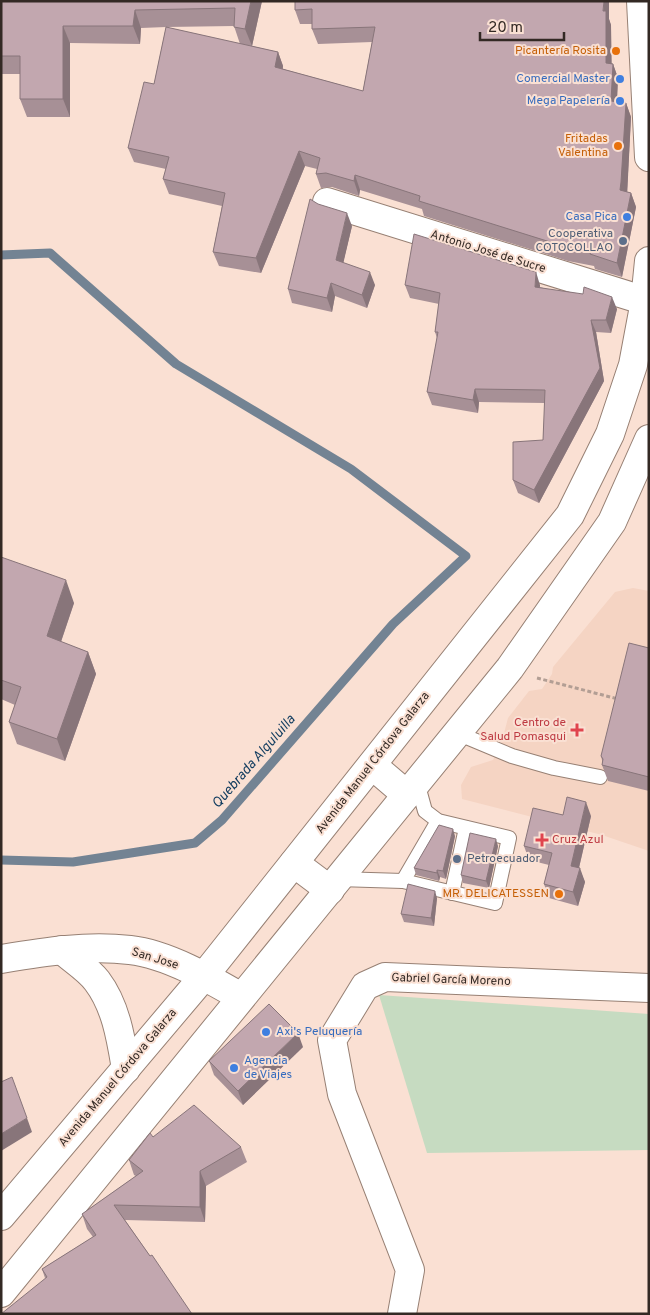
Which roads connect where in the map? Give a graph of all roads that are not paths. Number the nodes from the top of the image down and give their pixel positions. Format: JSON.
{"nodes":[{"id":1,"x":641,"y":1,"type":"edge"},
{"id":2,"x":649,"y":157,"type":"edge"},
{"id":3,"x":327,"y":202,"type":"dead end"},
{"id":4,"x":649,"y":261,"type":"edge"},
{"id":5,"x":647,"y":302,"type":"edge"},
{"id":6,"x":649,"y":439,"type":"edge"},
{"id":7,"x":457,"y":733,"type":"junction"},
{"id":8,"x":372,"y":765,"type":"junction"},
{"id":9,"x":600,"y":777,"type":"edge"},
{"id":10,"x":412,"y":789,"type":"junction"},
{"id":11,"x":438,"y":821,"type":"junction"},
{"id":12,"x":466,"y":828,"type":"junction"},
{"id":13,"x":294,"y":863,"type":"junction"},
{"id":14,"x":403,"y":881,"type":"junction"},
{"id":15,"x":334,"y":884,"type":"junction"},
{"id":16,"x":452,"y":893,"type":"junction"},
{"id":17,"x":62,"y":950,"type":"junction"},
{"id":18,"x":1,"y":959,"type":"edge"},
{"id":19,"x":204,"y":976,"type":"junction"},
{"id":20,"x":649,"y":988,"type":"edge"},
{"id":21,"x":241,"y":998,"type":"junction"},
{"id":22,"x":126,"y":1069,"type":"junction"},
{"id":23,"x":1,"y":1216,"type":"edge"},
{"id":24,"x":1,"y":1293,"type":"edge"},
{"id":25,"x":405,"y":1311,"type":"edge"}],
"edges":[{"from":1,"to":2,"type":"main road"},
{"from":3,"to":5,"type":"main road","name":"Antonio José de Sucre"},
{"from":4,"to":5,"type":"main road","name":"Avenida Manuel Córdova Galarza"},
{"from":5,"to":8,"type":"main road","name":"Avenida Manuel Córdova Galarza"},
{"from":6,"to":7,"type":"main road"},
{"from":7,"to":9,"type":"lane"},
{"from":7,"to":10,"type":"main road"},
{"from":8,"to":10,"type":"main road"},
{"from":8,"to":13,"type":"main road","name":"Avenida Manuel Córdova Galarza"},
{"from":10,"to":11,"type":"lane"},
{"from":10,"to":15,"type":"main road"},
{"from":11,"to":12,"type":"lane"},
{"from":11,"to":14,"type":"lane"},
{"from":12,"to":16,"type":"lane"},
{"from":12,"to":16,"type":"lane"},
{"from":13,"to":15,"type":"main road"},
{"from":13,"to":19,"type":"main road","name":"Avenida Manuel Córdova Galarza"},
{"from":14,"to":15,"type":"lane"},
{"from":14,"to":16,"type":"lane"},
{"from":15,"to":21,"type":"main road"},
{"from":17,"to":18,"type":"main road","name":"San Jose"},
{"from":17,"to":19,"type":"main road","name":"San Jose"},
{"from":17,"to":22,"type":"main road"},
{"from":19,"to":21,"type":"main road","name":"San Jose"},
{"from":19,"to":22,"type":"main road","name":"Avenida Manuel Córdova Galarza"},
{"from":20,"to":25,"type":"main road","name":"Gabriel García Moreno"},
{"from":21,"to":24,"type":"main road"},
{"from":22,"to":23,"type":"main road","name":"Avenida Manuel Córdova Galarza"}]}
